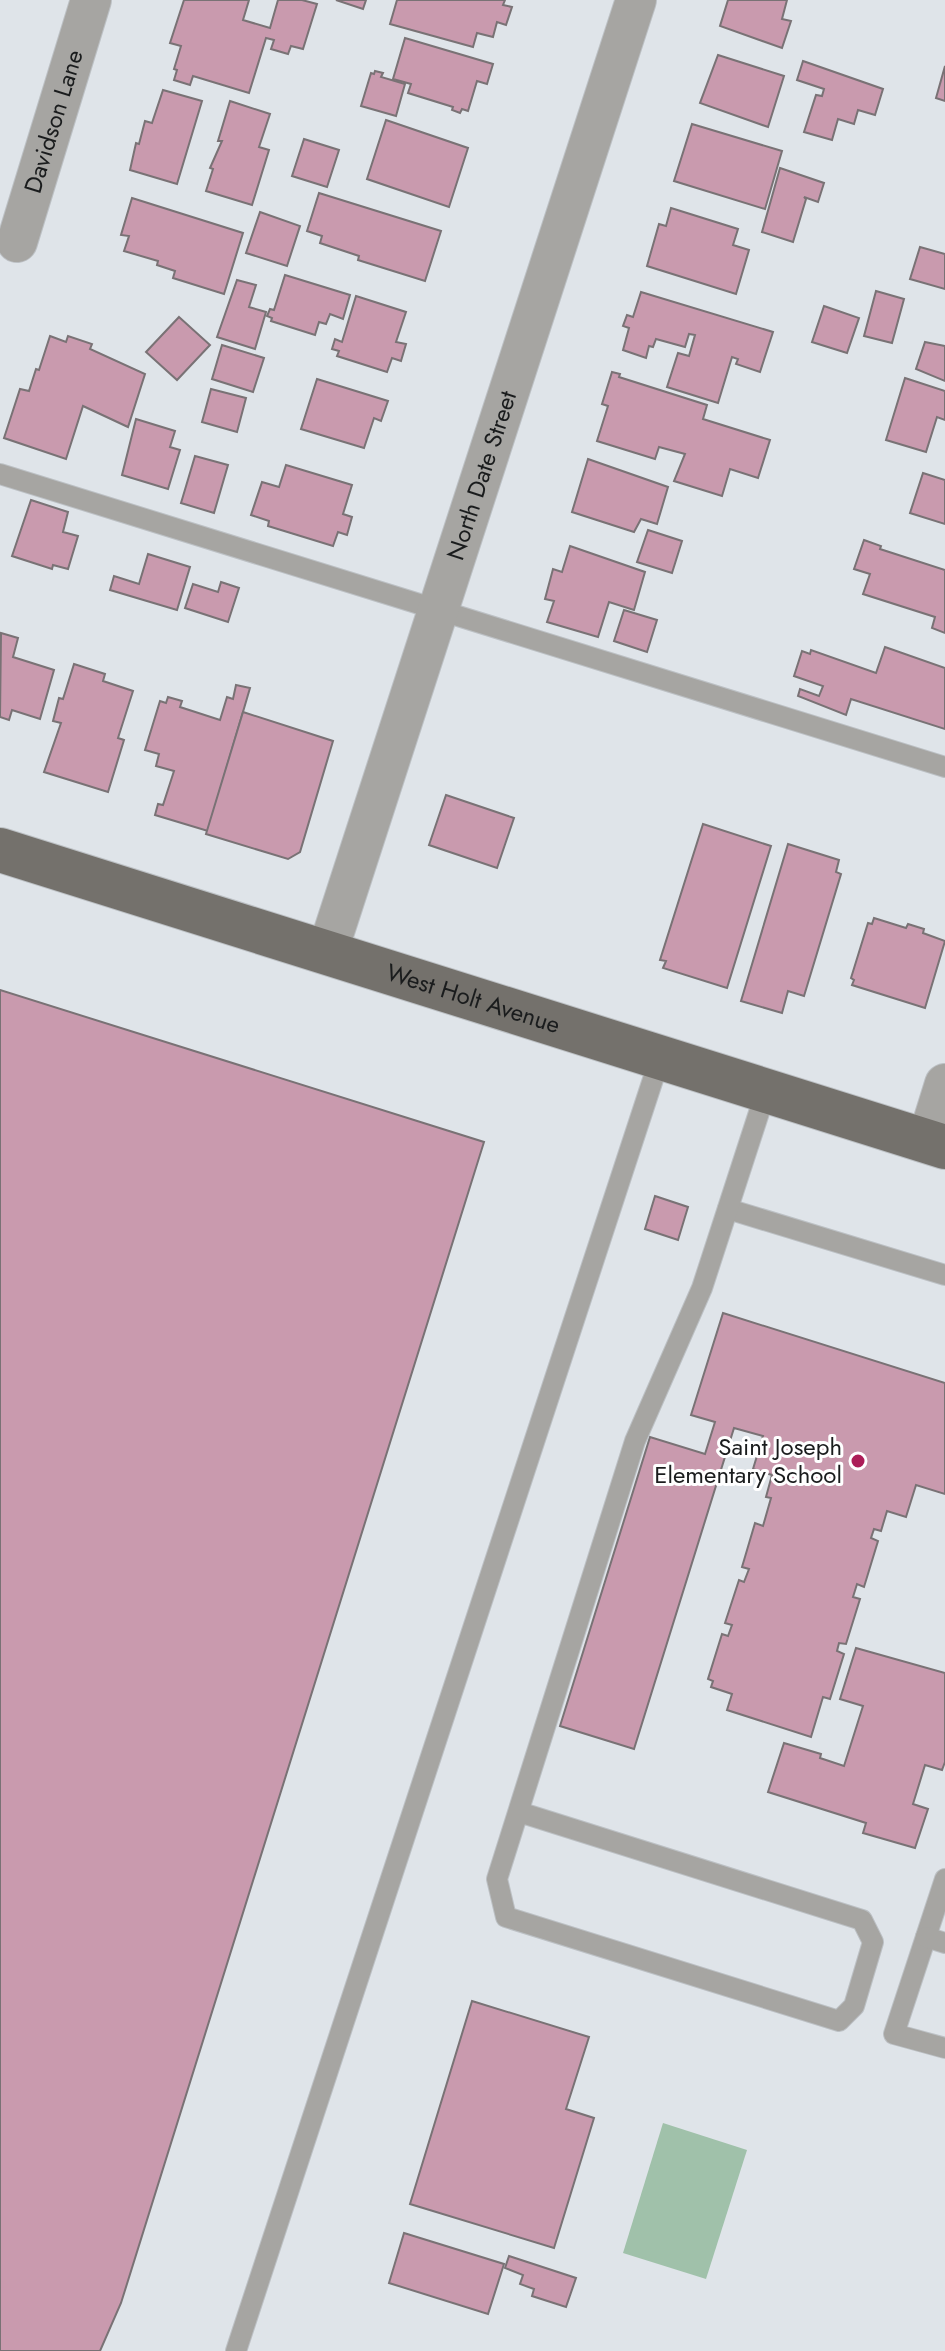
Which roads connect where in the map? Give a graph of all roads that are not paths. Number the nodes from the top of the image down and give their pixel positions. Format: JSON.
{"nodes":[{"id":1,"x":91,"y":0,"type":"edge"},
{"id":2,"x":636,"y":0,"type":"edge"},
{"id":3,"x":17,"y":242,"type":"dead end"},
{"id":4,"x":0,"y":474,"type":"edge"},
{"id":5,"x":439,"y":609,"type":"junction"},
{"id":6,"x":945,"y":767,"type":"edge"},
{"id":7,"x":0,"y":850,"type":"edge"},
{"id":8,"x":327,"y":953,"type":"junction"},
{"id":9,"x":660,"y":1058,"type":"junction"},
{"id":10,"x":945,"y":1084,"type":"edge"},
{"id":11,"x":766,"y":1091,"type":"junction"},
{"id":12,"x":936,"y":1144,"type":"edge"},
{"id":13,"x":728,"y":1209,"type":"junction"},
{"id":14,"x":945,"y":1275,"type":"edge"},
{"id":15,"x":519,"y":1812,"type":"junction"},
{"id":16,"x":945,"y":1879,"type":"edge"},
{"id":17,"x":935,"y":1940,"type":"edge"},
{"id":18,"x":945,"y":2048,"type":"edge"},
{"id":19,"x":236,"y":2351,"type":"edge"}],
"edges":[{"from":1,"to":3,"type":"street","name":"Davidson Lane"},
{"from":2,"to":5,"type":"street","name":"North Date Street"},
{"from":4,"to":5,"type":"lane"},
{"from":5,"to":6,"type":"lane"},
{"from":5,"to":8,"type":"street","name":"North Date Street"},
{"from":7,"to":8,"type":"main road","name":"West Holt Avenue"},
{"from":8,"to":9,"type":"main road","name":"West Holt Avenue"},
{"from":9,"to":11,"type":"main road","name":"West Holt Avenue"},
{"from":9,"to":19,"type":"lane"},
{"from":10,"to":12,"type":"street"},
{"from":11,"to":12,"type":"main road","name":"West Holt Avenue"},
{"from":11,"to":13,"type":"lane"},
{"from":13,"to":14,"type":"lane"},
{"from":13,"to":15,"type":"lane"},
{"from":15,"to":15,"type":"lane"},
{"from":16,"to":17,"type":"lane"},
{"from":17,"to":18,"type":"lane"}]}
